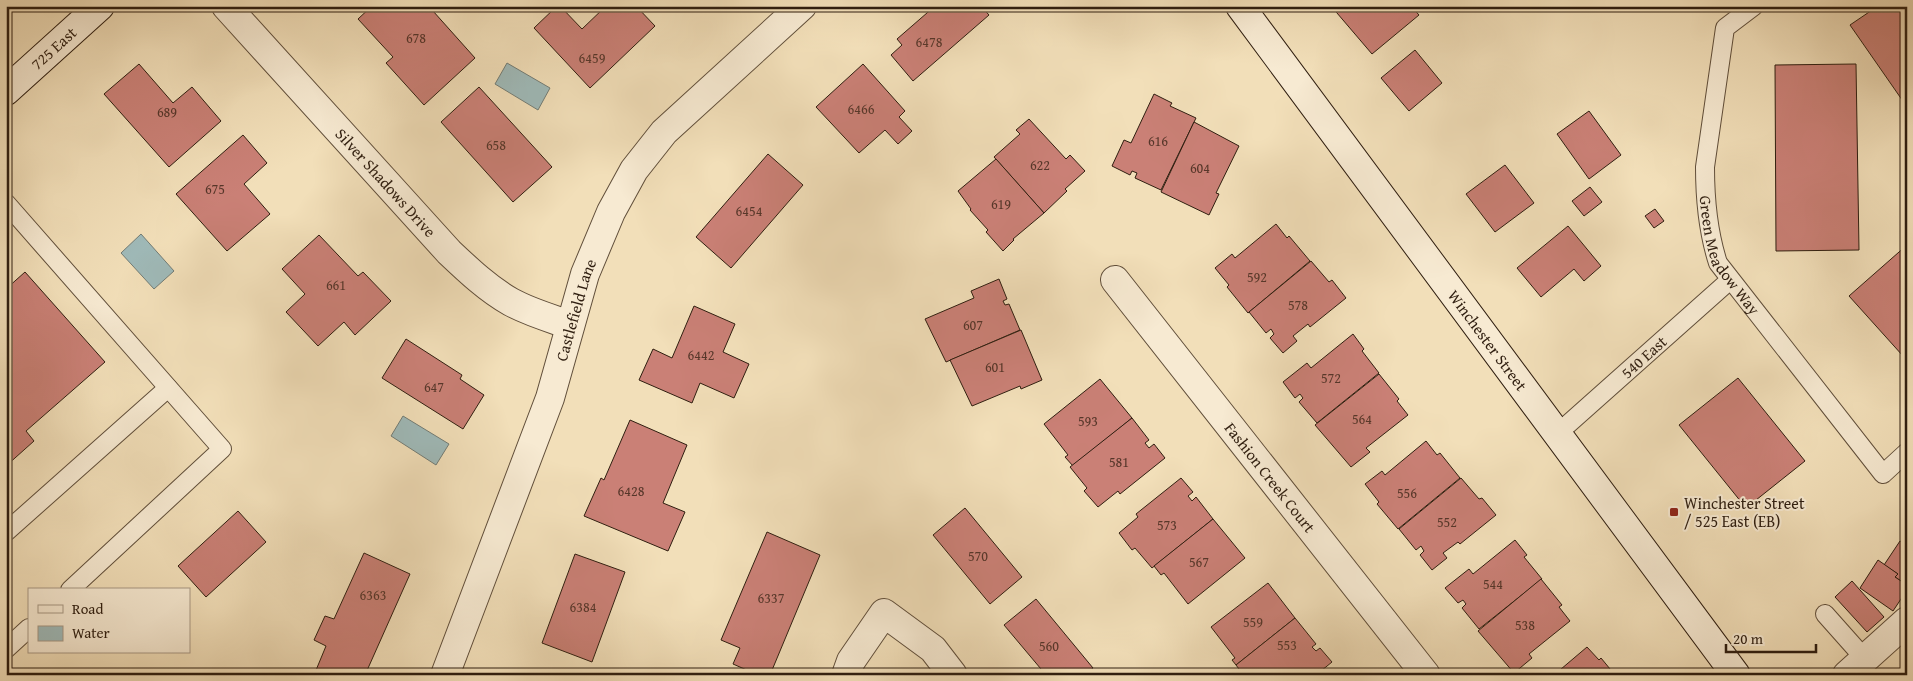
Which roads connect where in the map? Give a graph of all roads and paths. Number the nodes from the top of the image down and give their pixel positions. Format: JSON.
{"nodes":[{"id":1,"x":100,"y":6,"type":"edge"},
{"id":2,"x":226,"y":6,"type":"edge"},
{"id":3,"x":802,"y":6,"type":"edge"},
{"id":4,"x":1240,"y":6,"type":"edge"},
{"id":5,"x":1754,"y":6,"type":"edge"},
{"id":6,"x":6,"y":91,"type":"edge"},
{"id":7,"x":6,"y":204,"type":"edge"},
{"id":8,"x":1114,"y":280,"type":"dead end"},
{"id":9,"x":1730,"y":280,"type":"junction"},
{"id":10,"x":570,"y":325,"type":"junction"},
{"id":11,"x":168,"y":388,"type":"junction"},
{"id":12,"x":1557,"y":434,"type":"junction"},
{"id":13,"x":1907,"y":452,"type":"edge"},
{"id":14,"x":6,"y":532,"type":"edge"},
{"id":15,"x":72,"y":588,"type":"edge"},
{"id":16,"x":1824,"y":614,"type":"dead end"},
{"id":17,"x":1907,"y":621,"type":"edge"},
{"id":18,"x":28,"y":629,"type":"edge"},
{"id":19,"x":6,"y":649,"type":"edge"},
{"id":20,"x":1856,"y":667,"type":"edge"},
{"id":21,"x":445,"y":675,"type":"edge"},
{"id":22,"x":846,"y":675,"type":"edge"},
{"id":23,"x":953,"y":675,"type":"edge"},
{"id":24,"x":1426,"y":675,"type":"edge"},
{"id":25,"x":1736,"y":675,"type":"edge"}],
"edges":[{"from":1,"to":6,"type":"street","name":"725 East"},
{"from":2,"to":10,"type":"street","name":"Silver Shadows Drive"},
{"from":3,"to":10,"type":"street","name":"Castlefield Lane"},
{"from":4,"to":12,"type":"street","name":"Winchester Street"},
{"from":5,"to":9,"type":"lane","name":"Green Meadow Way"},
{"from":7,"to":11,"type":"lane"},
{"from":8,"to":24,"type":"street","name":"Fashion Creek Court"},
{"from":9,"to":12,"type":"lane","name":"540 East"},
{"from":9,"to":13,"type":"lane","name":"Green Meadow Way"},
{"from":10,"to":21,"type":"street","name":"Castlefield Lane"},
{"from":11,"to":14,"type":"lane"},
{"from":11,"to":15,"type":"lane"},
{"from":12,"to":25,"type":"street","name":"Winchester Street"},
{"from":16,"to":20,"type":"lane"},
{"from":17,"to":20,"type":"street"},
{"from":18,"to":19,"type":"lane"},
{"from":22,"to":23,"type":"street"}]}
